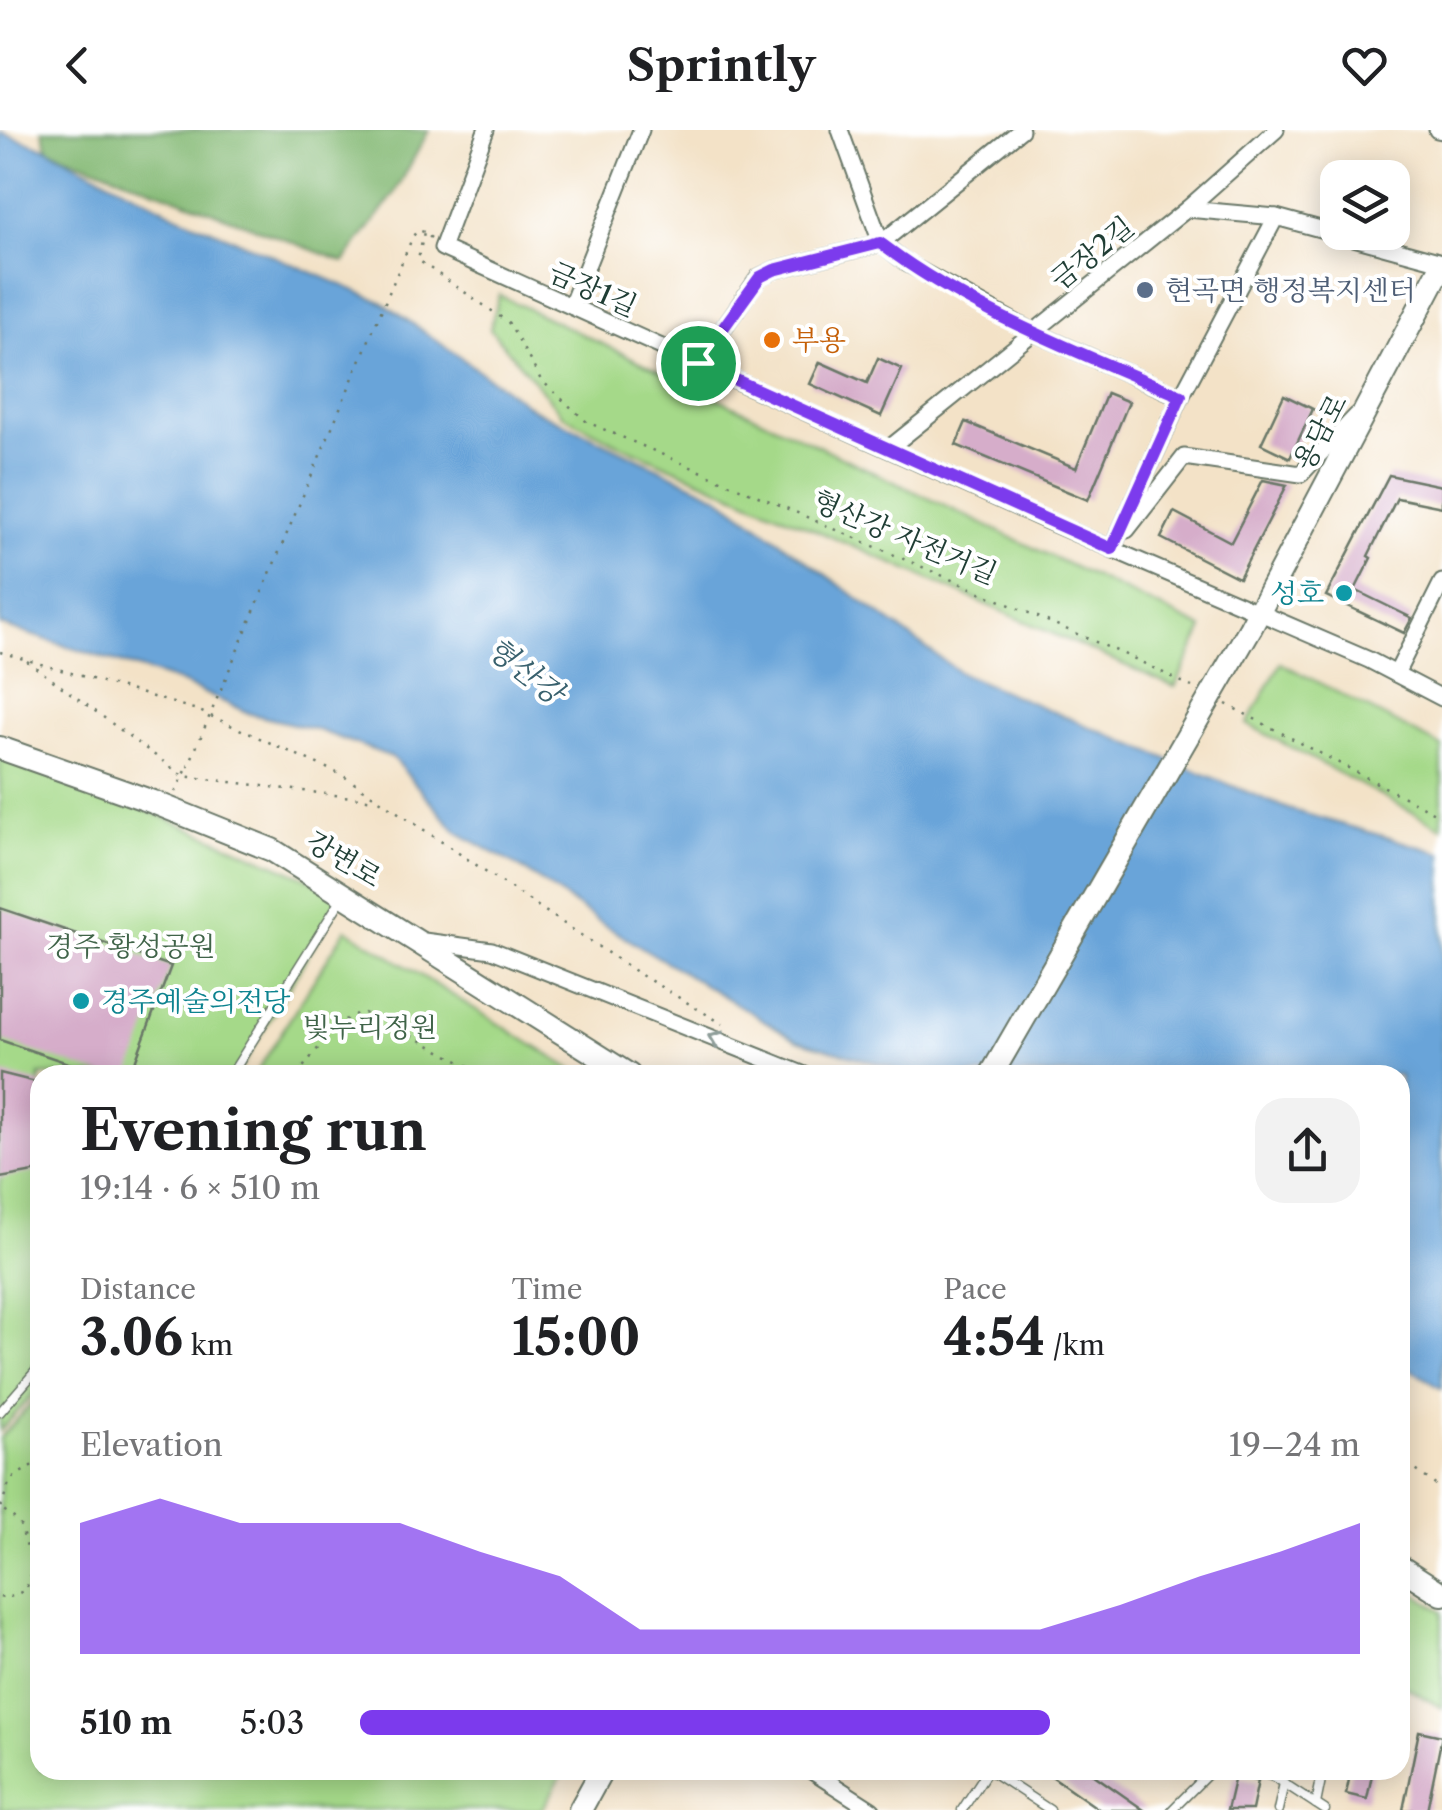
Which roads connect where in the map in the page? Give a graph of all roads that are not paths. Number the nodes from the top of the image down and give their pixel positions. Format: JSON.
{"nodes":[{"id":1,"x":486,"y":130,"type":"edge"},
{"id":2,"x":641,"y":130,"type":"edge"},
{"id":3,"x":840,"y":130,"type":"edge"},
{"id":4,"x":1021,"y":130,"type":"edge"},
{"id":5,"x":1276,"y":130,"type":"edge"},
{"id":6,"x":1186,"y":209,"type":"junction"},
{"id":7,"x":1276,"y":217,"type":"junction"},
{"id":8,"x":880,"y":243,"type":"junction"},
{"id":9,"x":1442,"y":264,"type":"edge"},
{"id":10,"x":570,"y":306,"type":"junction"},
{"id":11,"x":1033,"y":332,"type":"junction"},
{"id":12,"x":698,"y":363,"type":"junction"},
{"id":13,"x":1181,"y":396,"type":"junction"},
{"id":14,"x":1371,"y":399,"type":"junction"},
{"id":15,"x":888,"y":448,"type":"junction"},
{"id":16,"x":1112,"y":549,"type":"junction"},
{"id":17,"x":1442,"y":582,"type":"edge"},
{"id":18,"x":1254,"y":620,"type":"junction"},
{"id":19,"x":1396,"y":674,"type":"junction"},
{"id":20,"x":1442,"y":698,"type":"edge"},
{"id":21,"x":5,"y":753,"type":"edge"},
{"id":22,"x":344,"y":894,"type":"junction"},
{"id":23,"x":420,"y":941,"type":"junction"},
{"id":24,"x":237,"y":1065,"type":"edge"},
{"id":25,"x":613,"y":1065,"type":"edge"},
{"id":26,"x":794,"y":1065,"type":"edge"},
{"id":27,"x":997,"y":1065,"type":"edge"},
{"id":28,"x":30,"y":1378,"type":"edge"},
{"id":29,"x":0,"y":1412,"type":"edge"},
{"id":30,"x":1410,"y":1574,"type":"edge"},
{"id":31,"x":1442,"y":1594,"type":"edge"},
{"id":32,"x":596,"y":1780,"type":"edge"},
{"id":33,"x":826,"y":1780,"type":"edge"},
{"id":34,"x":982,"y":1780,"type":"edge"},
{"id":35,"x":1004,"y":1780,"type":"edge"},
{"id":36,"x":1202,"y":1780,"type":"edge"},
{"id":37,"x":1277,"y":1780,"type":"edge"},
{"id":38,"x":1321,"y":1780,"type":"edge"},
{"id":39,"x":1284,"y":1783,"type":"junction"},
{"id":40,"x":1316,"y":1804,"type":"junction"},
{"id":41,"x":580,"y":1810,"type":"edge"},
{"id":42,"x":872,"y":1810,"type":"edge"},
{"id":43,"x":962,"y":1810,"type":"edge"},
{"id":44,"x":1050,"y":1810,"type":"edge"},
{"id":45,"x":1172,"y":1810,"type":"edge"},
{"id":46,"x":1278,"y":1810,"type":"edge"},
{"id":47,"x":1325,"y":1810,"type":"edge"}],
"edges":[{"from":1,"to":10,"type":"street","name":"금장1길"},
{"from":2,"to":10,"type":"street"},
{"from":3,"to":8,"type":"street"},
{"from":4,"to":8,"type":"street"},
{"from":5,"to":6,"type":"street","name":"금장2길"},
{"from":6,"to":7,"type":"street"},
{"from":6,"to":11,"type":"street","name":"금장2길"},
{"from":7,"to":9,"type":"street"},
{"from":7,"to":13,"type":"street"},
{"from":8,"to":11,"type":"street"},
{"from":8,"to":12,"type":"street"},
{"from":9,"to":14,"type":"main road","name":"용담로"},
{"from":10,"to":12,"type":"street","name":"금장1길"},
{"from":11,"to":13,"type":"street"},
{"from":11,"to":15,"type":"street","name":"금장2길"},
{"from":12,"to":15,"type":"street","name":"금장1길"},
{"from":13,"to":16,"type":"street"},
{"from":14,"to":16,"type":"street"},
{"from":14,"to":18,"type":"main road","name":"용담로"},
{"from":15,"to":16,"type":"street","name":"금장1길"},
{"from":16,"to":18,"type":"street","name":"금장1길"},
{"from":17,"to":19,"type":"street"},
{"from":18,"to":19,"type":"street","name":"금장1길"},
{"from":18,"to":27,"type":"main road","name":"용담로","bridge":true},
{"from":19,"to":20,"type":"street","name":"금장1길"},
{"from":21,"to":22,"type":"main road","name":"강변로"},
{"from":22,"to":23,"type":"main road","name":"강변로"},
{"from":22,"to":24,"type":"lane"},
{"from":23,"to":25,"type":"main road","name":"강변로"},
{"from":26,"to":23,"type":"street","one_way":true},
{"from":28,"to":29,"type":"lane"},
{"from":30,"to":31,"type":"main road"},
{"from":32,"to":41,"type":"main road"},
{"from":33,"to":42,"type":"street"},
{"from":34,"to":43,"type":"lane"},
{"from":35,"to":44,"type":"lane"},
{"from":36,"to":45,"type":"lane"},
{"from":37,"to":39,"type":"lane"},
{"from":38,"to":40,"type":"lane"},
{"from":39,"to":40,"type":"lane"},
{"from":39,"to":46,"type":"lane"},
{"from":40,"to":47,"type":"lane"}]}
